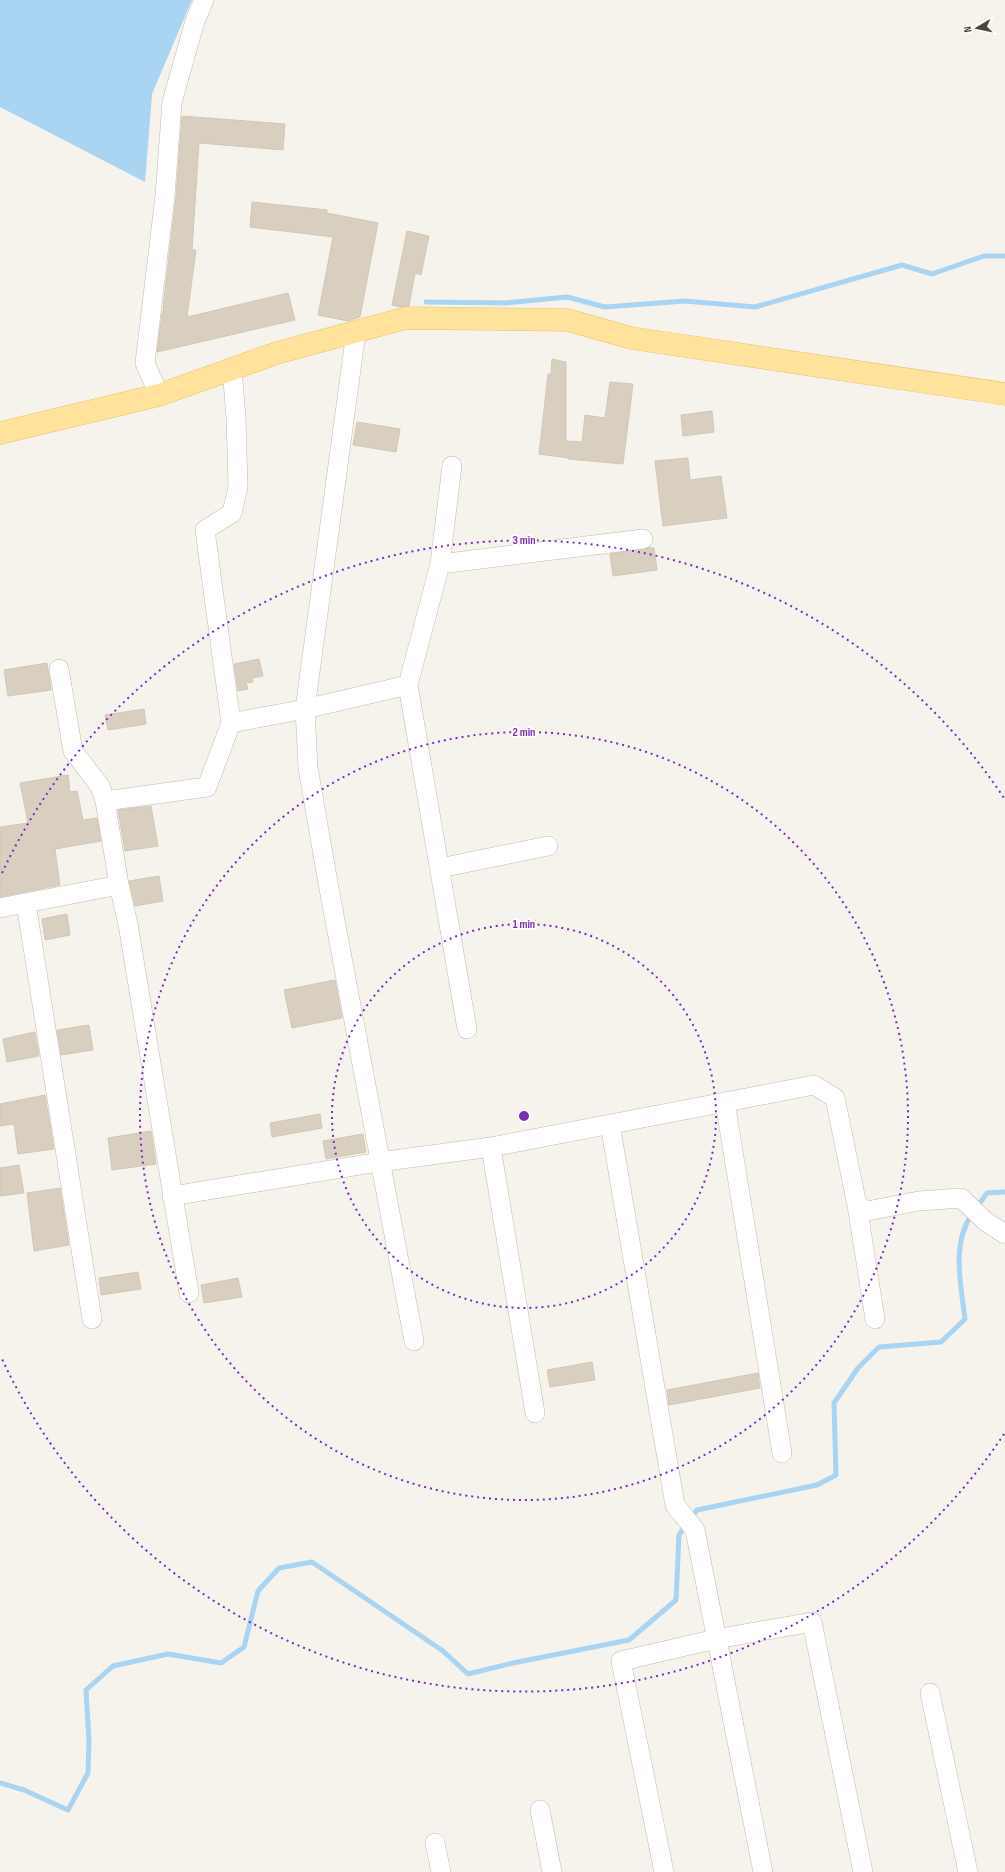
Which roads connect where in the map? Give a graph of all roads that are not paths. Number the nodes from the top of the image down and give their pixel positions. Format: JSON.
{"nodes":[{"id":1,"x":204,"y":0,"type":"edge"},
{"id":2,"x":356,"y":332,"type":"junction"},
{"id":3,"x":232,"y":369,"type":"junction"},
{"id":4,"x":1005,"y":394,"type":"edge"},
{"id":5,"x":159,"y":395,"type":"junction"},
{"id":6,"x":0,"y":433,"type":"edge"},
{"id":7,"x":452,"y":466,"type":"dead end"},
{"id":8,"x":643,"y":539,"type":"dead end"},
{"id":9,"x":440,"y":564,"type":"junction"},
{"id":10,"x":59,"y":669,"type":"dead end"},
{"id":11,"x":408,"y":684,"type":"junction"},
{"id":12,"x":306,"y":710,"type":"junction"},
{"id":13,"x":231,"y":723,"type":"junction"},
{"id":14,"x":105,"y":801,"type":"junction"},
{"id":15,"x":548,"y":846,"type":"dead end"},
{"id":16,"x":440,"y":868,"type":"junction"},
{"id":17,"x":119,"y":885,"type":"junction"},
{"id":18,"x":26,"y":903,"type":"junction"},
{"id":19,"x":0,"y":908,"type":"edge"},
{"id":20,"x":467,"y":1029,"type":"dead end"},
{"id":21,"x":725,"y":1102,"type":"junction"},
{"id":22,"x":610,"y":1124,"type":"junction"},
{"id":23,"x":491,"y":1147,"type":"junction"},
{"id":24,"x":379,"y":1162,"type":"junction"},
{"id":25,"x":172,"y":1196,"type":"junction"},
{"id":26,"x":857,"y":1205,"type":"junction"},
{"id":27,"x":1005,"y":1234,"type":"edge"},
{"id":28,"x":189,"y":1293,"type":"dead end"},
{"id":29,"x":92,"y":1319,"type":"dead end"},
{"id":30,"x":875,"y":1319,"type":"dead end"},
{"id":31,"x":414,"y":1341,"type":"dead end"},
{"id":32,"x":535,"y":1413,"type":"dead end"},
{"id":33,"x":782,"y":1452,"type":"dead end"},
{"id":34,"x":716,"y":1639,"type":"junction"},
{"id":35,"x":930,"y":1693,"type":"dead end"},
{"id":36,"x":540,"y":1810,"type":"dead end"},
{"id":37,"x":435,"y":1842,"type":"dead end"},
{"id":38,"x":441,"y":1872,"type":"edge"},
{"id":39,"x":552,"y":1872,"type":"edge"},
{"id":40,"x":664,"y":1872,"type":"edge"},
{"id":41,"x":763,"y":1872,"type":"edge"},
{"id":42,"x":863,"y":1872,"type":"edge"},
{"id":43,"x":968,"y":1872,"type":"edge"}],
"edges":[{"from":1,"to":5,"type":"street"},
{"from":2,"to":3,"type":"main road"},
{"from":2,"to":4,"type":"main road"},
{"from":2,"to":12,"type":"street"},
{"from":3,"to":5,"type":"main road"},
{"from":3,"to":13,"type":"street"},
{"from":5,"to":6,"type":"main road"},
{"from":7,"to":9,"type":"street"},
{"from":8,"to":9,"type":"street"},
{"from":9,"to":11,"type":"street"},
{"from":10,"to":14,"type":"street"},
{"from":11,"to":12,"type":"street"},
{"from":11,"to":16,"type":"street"},
{"from":12,"to":13,"type":"street"},
{"from":12,"to":24,"type":"street"},
{"from":13,"to":14,"type":"street"},
{"from":14,"to":17,"type":"street"},
{"from":15,"to":16,"type":"street"},
{"from":16,"to":20,"type":"street"},
{"from":17,"to":18,"type":"street"},
{"from":17,"to":25,"type":"street"},
{"from":18,"to":19,"type":"street"},
{"from":18,"to":29,"type":"street"},
{"from":21,"to":22,"type":"street"},
{"from":21,"to":26,"type":"street"},
{"from":21,"to":33,"type":"street"},
{"from":22,"to":23,"type":"street"},
{"from":22,"to":34,"type":"street"},
{"from":23,"to":24,"type":"street"},
{"from":23,"to":32,"type":"street"},
{"from":24,"to":25,"type":"street"},
{"from":24,"to":31,"type":"street"},
{"from":25,"to":28,"type":"street"},
{"from":26,"to":27,"type":"street"},
{"from":26,"to":30,"type":"street"},
{"from":34,"to":40,"type":"street"},
{"from":34,"to":41,"type":"street"},
{"from":34,"to":42,"type":"street"},
{"from":35,"to":43,"type":"street"},
{"from":36,"to":39,"type":"street"},
{"from":37,"to":38,"type":"street"}]}
